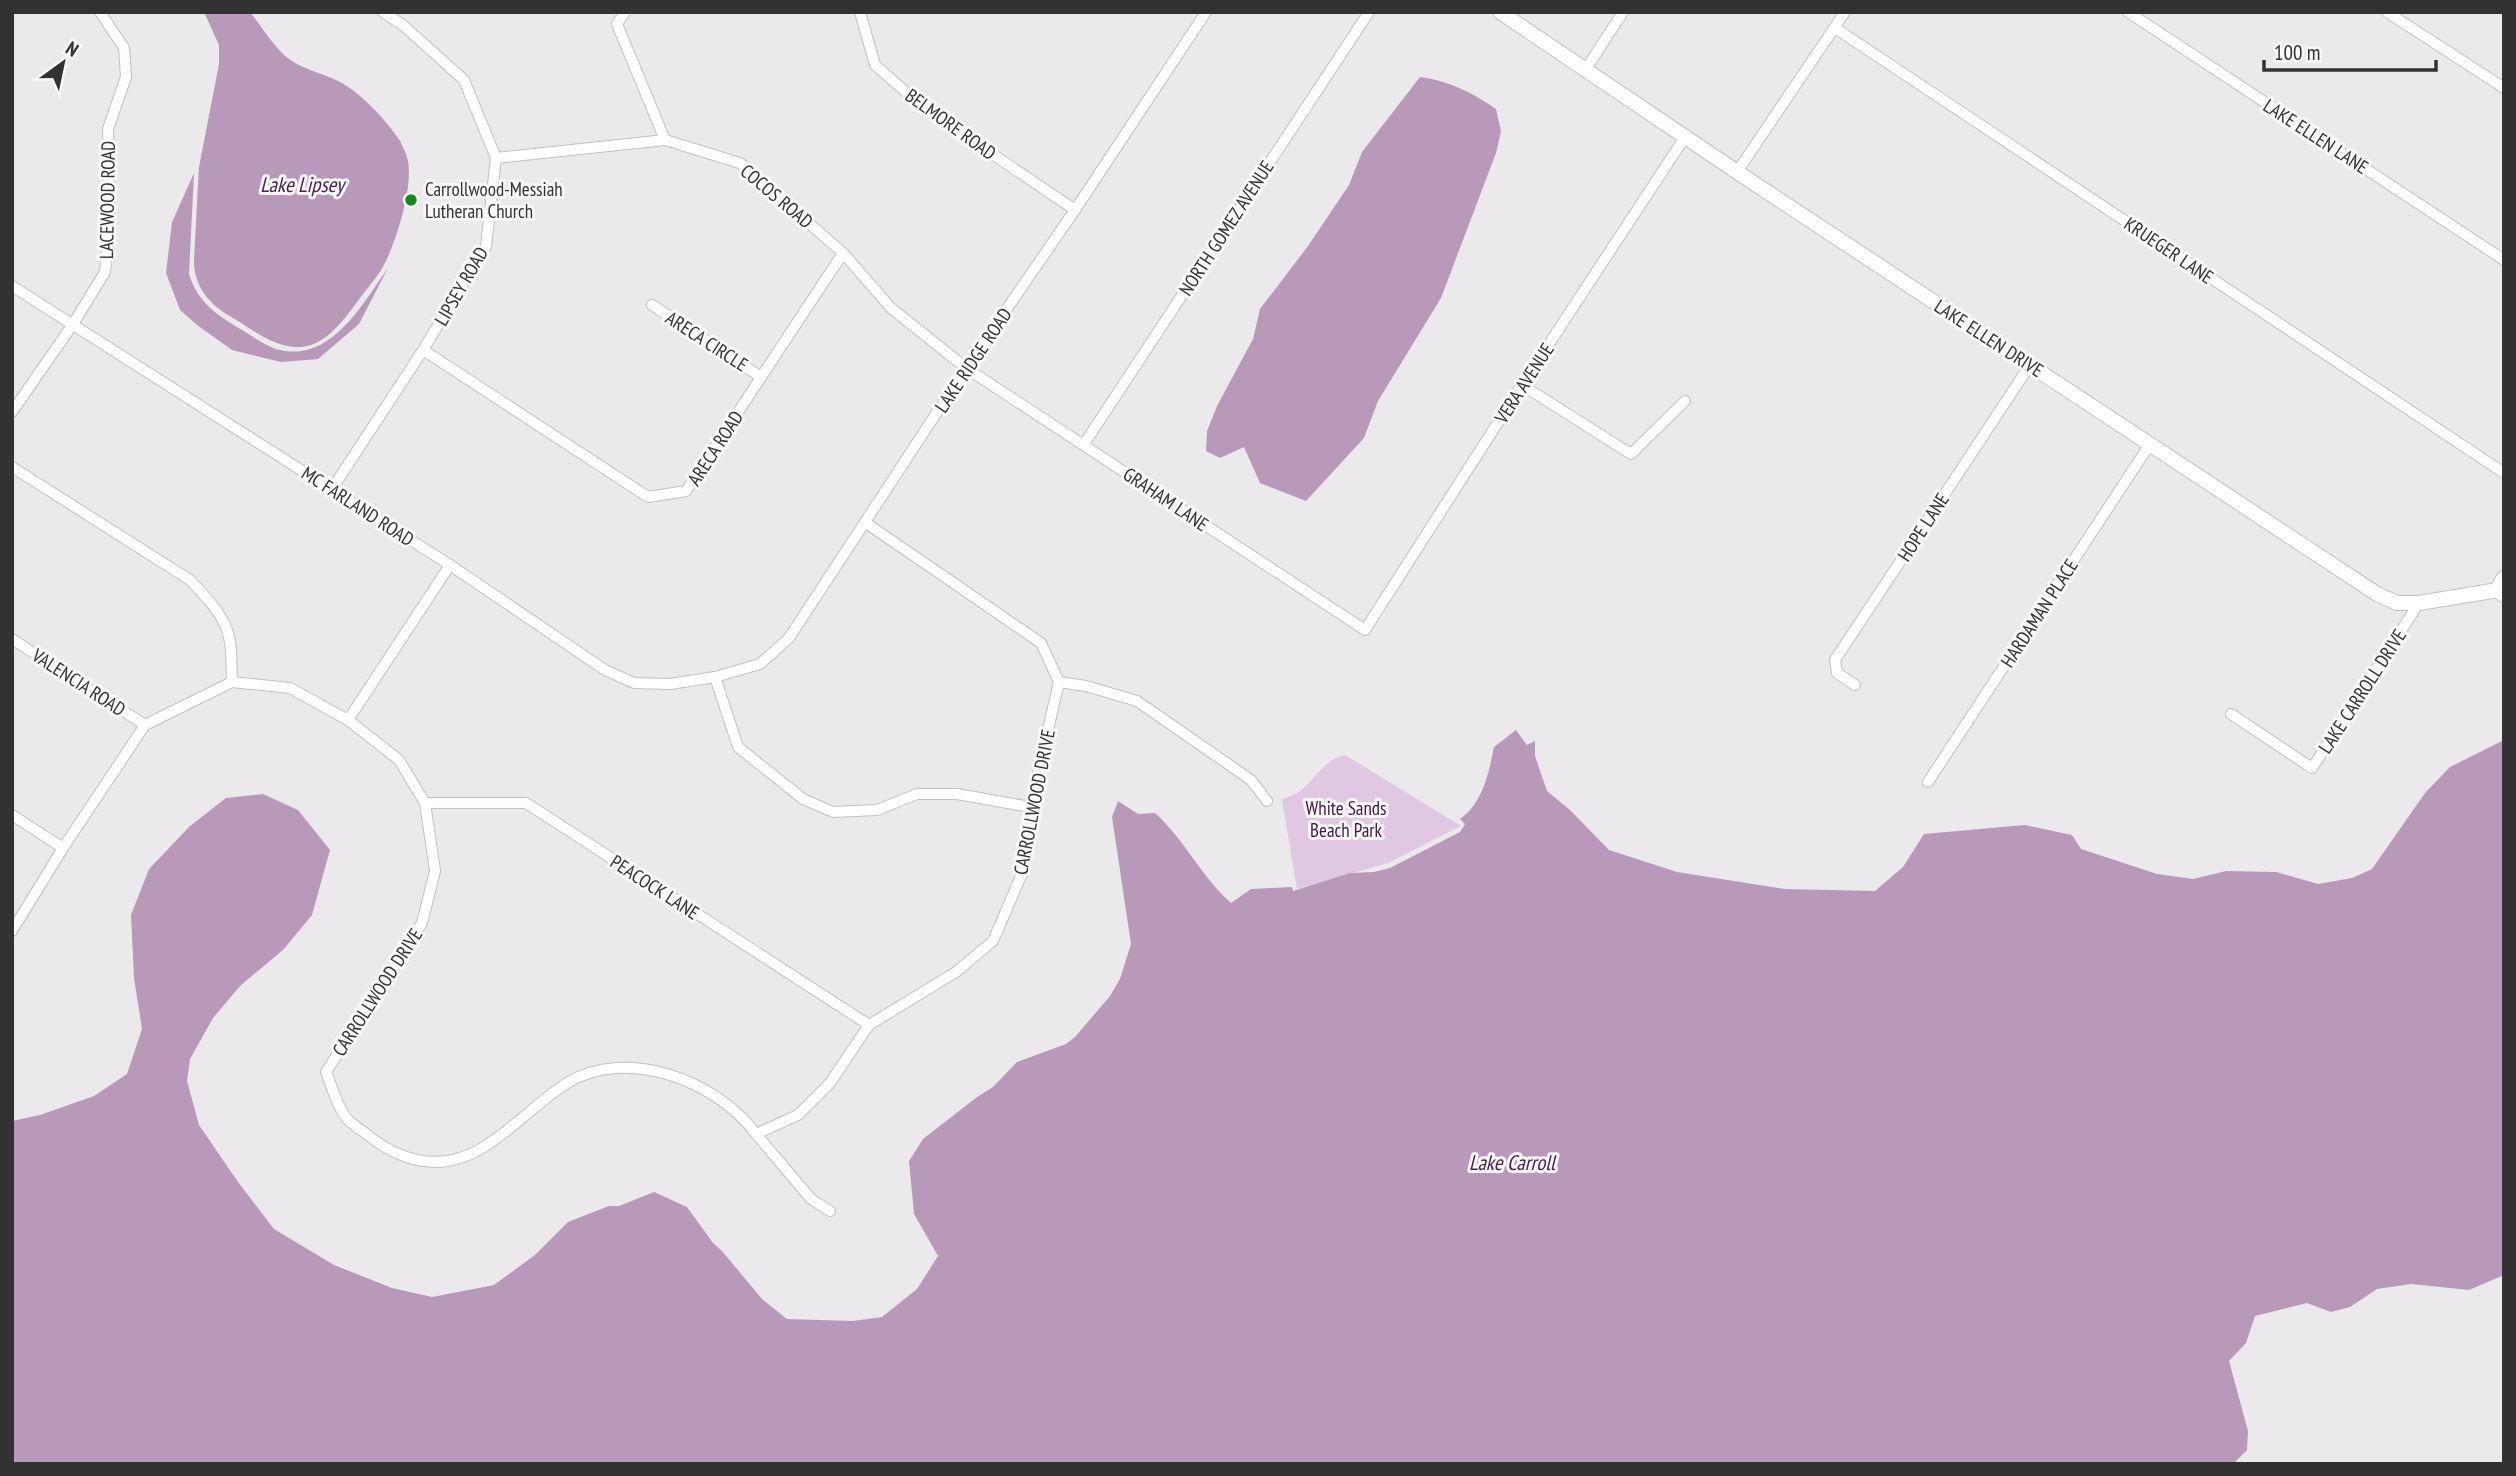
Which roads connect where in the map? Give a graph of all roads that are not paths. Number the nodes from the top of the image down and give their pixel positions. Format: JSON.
{"nodes":[{"id":1,"x":100,"y":12,"type":"edge"},
{"id":2,"x":383,"y":12,"type":"edge"},
{"id":3,"x":625,"y":12,"type":"edge"},
{"id":4,"x":860,"y":12,"type":"edge"},
{"id":5,"x":1206,"y":12,"type":"edge"},
{"id":6,"x":1369,"y":12,"type":"edge"},
{"id":7,"x":1500,"y":12,"type":"edge"},
{"id":8,"x":1623,"y":12,"type":"edge"},
{"id":9,"x":1845,"y":12,"type":"edge"},
{"id":10,"x":2128,"y":12,"type":"edge"},
{"id":11,"x":2387,"y":12,"type":"edge"},
{"id":12,"x":1835,"y":28,"type":"junction"},
{"id":13,"x":1586,"y":69,"type":"junction"},
{"id":14,"x":2504,"y":88,"type":"edge"},
{"id":15,"x":1685,"y":136,"type":"junction"},
{"id":16,"x":665,"y":140,"type":"junction"},
{"id":17,"x":496,"y":158,"type":"junction"},
{"id":18,"x":1737,"y":173,"type":"junction"},
{"id":19,"x":1075,"y":210,"type":"junction"},
{"id":20,"x":843,"y":253,"type":"junction"},
{"id":21,"x":2504,"y":260,"type":"edge"},
{"id":22,"x":12,"y":286,"type":"edge"},
{"id":23,"x":652,"y":305,"type":"dead end"},
{"id":24,"x":73,"y":324,"type":"junction"},
{"id":25,"x":424,"y":350,"type":"junction"},
{"id":26,"x":2030,"y":365,"type":"junction"},
{"id":27,"x":966,"y":368,"type":"junction"},
{"id":28,"x":761,"y":377,"type":"junction"},
{"id":29,"x":1522,"y":385,"type":"junction"},
{"id":30,"x":1685,"y":401,"type":"dead end"},
{"id":31,"x":12,"y":412,"type":"edge"},
{"id":32,"x":1084,"y":444,"type":"junction"},
{"id":33,"x":2150,"y":444,"type":"junction"},
{"id":34,"x":12,"y":467,"type":"edge"},
{"id":35,"x":2504,"y":473,"type":"edge"},
{"id":36,"x":332,"y":489,"type":"junction"},
{"id":37,"x":866,"y":523,"type":"junction"},
{"id":38,"x":450,"y":565,"type":"junction"},
{"id":39,"x":2502,"y":588,"type":"edge"},
{"id":40,"x":2419,"y":603,"type":"junction"},
{"id":41,"x":1365,"y":630,"type":"joint"},
{"id":42,"x":12,"y":639,"type":"edge"},
{"id":43,"x":715,"y":677,"type":"junction"},
{"id":44,"x":232,"y":682,"type":"junction"},
{"id":45,"x":1059,"y":682,"type":"junction"},
{"id":46,"x":1855,"y":685,"type":"dead end"},
{"id":47,"x":2231,"y":714,"type":"dead end"},
{"id":48,"x":348,"y":720,"type":"junction"},
{"id":49,"x":145,"y":725,"type":"junction"},
{"id":50,"x":1928,"y":782,"type":"dead end"},
{"id":51,"x":1267,"y":801,"type":"dead end"},
{"id":52,"x":425,"y":803,"type":"junction"},
{"id":53,"x":1036,"y":808,"type":"junction"},
{"id":54,"x":12,"y":815,"type":"edge"},
{"id":55,"x":63,"y":848,"type":"junction"},
{"id":56,"x":12,"y":931,"type":"edge"},
{"id":57,"x":869,"y":1025,"type":"junction"},
{"id":58,"x":756,"y":1134,"type":"junction"},
{"id":59,"x":830,"y":1211,"type":"dead end"}],
"edges":[{"from":1,"to":24,"type":"street","name":"LACEWOOD ROAD"},
{"from":2,"to":17,"type":"street","name":"LIPSEY ROAD"},
{"from":3,"to":16,"type":"street"},
{"from":4,"to":19,"type":"street","name":"BELMORE ROAD"},
{"from":5,"to":19,"type":"street","name":"LAKE RIDGE ROAD"},
{"from":6,"to":32,"type":"street","name":"NORTH GOMEZ AVENUE"},
{"from":7,"to":13,"type":"street","name":"LAKE ELLEN DRIVE"},
{"from":8,"to":13,"type":"street"},
{"from":9,"to":12,"type":"street"},
{"from":10,"to":21,"type":"street","name":"LAKE ELLEN LANE"},
{"from":11,"to":14,"type":"street"},
{"from":12,"to":18,"type":"street"},
{"from":12,"to":35,"type":"street","name":"KRUEGER LANE"},
{"from":13,"to":15,"type":"street","name":"LAKE ELLEN DRIVE"},
{"from":15,"to":18,"type":"street","name":"LAKE ELLEN DRIVE"},
{"from":15,"to":29,"type":"street","name":"VERA AVENUE"},
{"from":16,"to":17,"type":"street","name":"COCOS ROAD"},
{"from":16,"to":20,"type":"street","name":"COCOS ROAD"},
{"from":17,"to":25,"type":"street","name":"LIPSEY ROAD"},
{"from":18,"to":26,"type":"street","name":"LAKE ELLEN DRIVE"},
{"from":19,"to":27,"type":"street","name":"LAKE RIDGE ROAD"},
{"from":20,"to":27,"type":"street","name":"COCOS ROAD"},
{"from":20,"to":28,"type":"street","name":"ARECA ROAD"},
{"from":22,"to":24,"type":"street","name":"MC FARLAND ROAD"},
{"from":23,"to":28,"type":"street","name":"ARECA CIRCLE"},
{"from":24,"to":31,"type":"street","name":"LACEWOOD ROAD"},
{"from":24,"to":36,"type":"street","name":"MC FARLAND ROAD"},
{"from":25,"to":28,"type":"street","name":"ARECA ROAD"},
{"from":25,"to":36,"type":"street","name":"LIPSEY ROAD"},
{"from":26,"to":33,"type":"street","name":"LAKE ELLEN DRIVE"},
{"from":26,"to":46,"type":"street","name":"HOPE LANE"},
{"from":27,"to":32,"type":"street","name":"GRAHAM LANE"},
{"from":27,"to":37,"type":"street","name":"LAKE RIDGE ROAD"},
{"from":29,"to":30,"type":"street"},
{"from":29,"to":41,"type":"street","name":"VERA AVENUE"},
{"from":32,"to":41,"type":"street","name":"GRAHAM LANE"},
{"from":33,"to":40,"type":"street","name":"LAKE ELLEN DRIVE"},
{"from":33,"to":50,"type":"street","name":"HARDAMAN PLACE"},
{"from":34,"to":44,"type":"street"},
{"from":36,"to":38,"type":"street","name":"MC FARLAND ROAD"},
{"from":37,"to":43,"type":"street","name":"LAKE RIDGE ROAD"},
{"from":37,"to":45,"type":"street"},
{"from":38,"to":43,"type":"street","name":"MC FARLAND ROAD"},
{"from":38,"to":48,"type":"street"},
{"from":39,"to":40,"type":"street","name":"LAKE ELLEN DRIVE"},
{"from":40,"to":47,"type":"street","name":"LAKE CARROLL DRIVE"},
{"from":42,"to":49,"type":"street","name":"VALENCIA ROAD"},
{"from":43,"to":53,"type":"street"},
{"from":44,"to":48,"type":"street","name":"CARROLLWOOD DRIVE"},
{"from":44,"to":49,"type":"street"},
{"from":45,"to":51,"type":"street"},
{"from":45,"to":53,"type":"street","name":"CARROLLWOOD DRIVE"},
{"from":48,"to":52,"type":"street","name":"CARROLLWOOD DRIVE"},
{"from":49,"to":55,"type":"street"},
{"from":52,"to":57,"type":"street","name":"PEACOCK LANE"},
{"from":52,"to":58,"type":"street","name":"CARROLLWOOD DRIVE"},
{"from":53,"to":57,"type":"street","name":"CARROLLWOOD DRIVE"},
{"from":54,"to":55,"type":"street"},
{"from":55,"to":56,"type":"street"},
{"from":57,"to":58,"type":"street","name":"CARROLLWOOD DRIVE"},
{"from":58,"to":59,"type":"street","name":"CARROLLWOOD DRIVE"}]}
